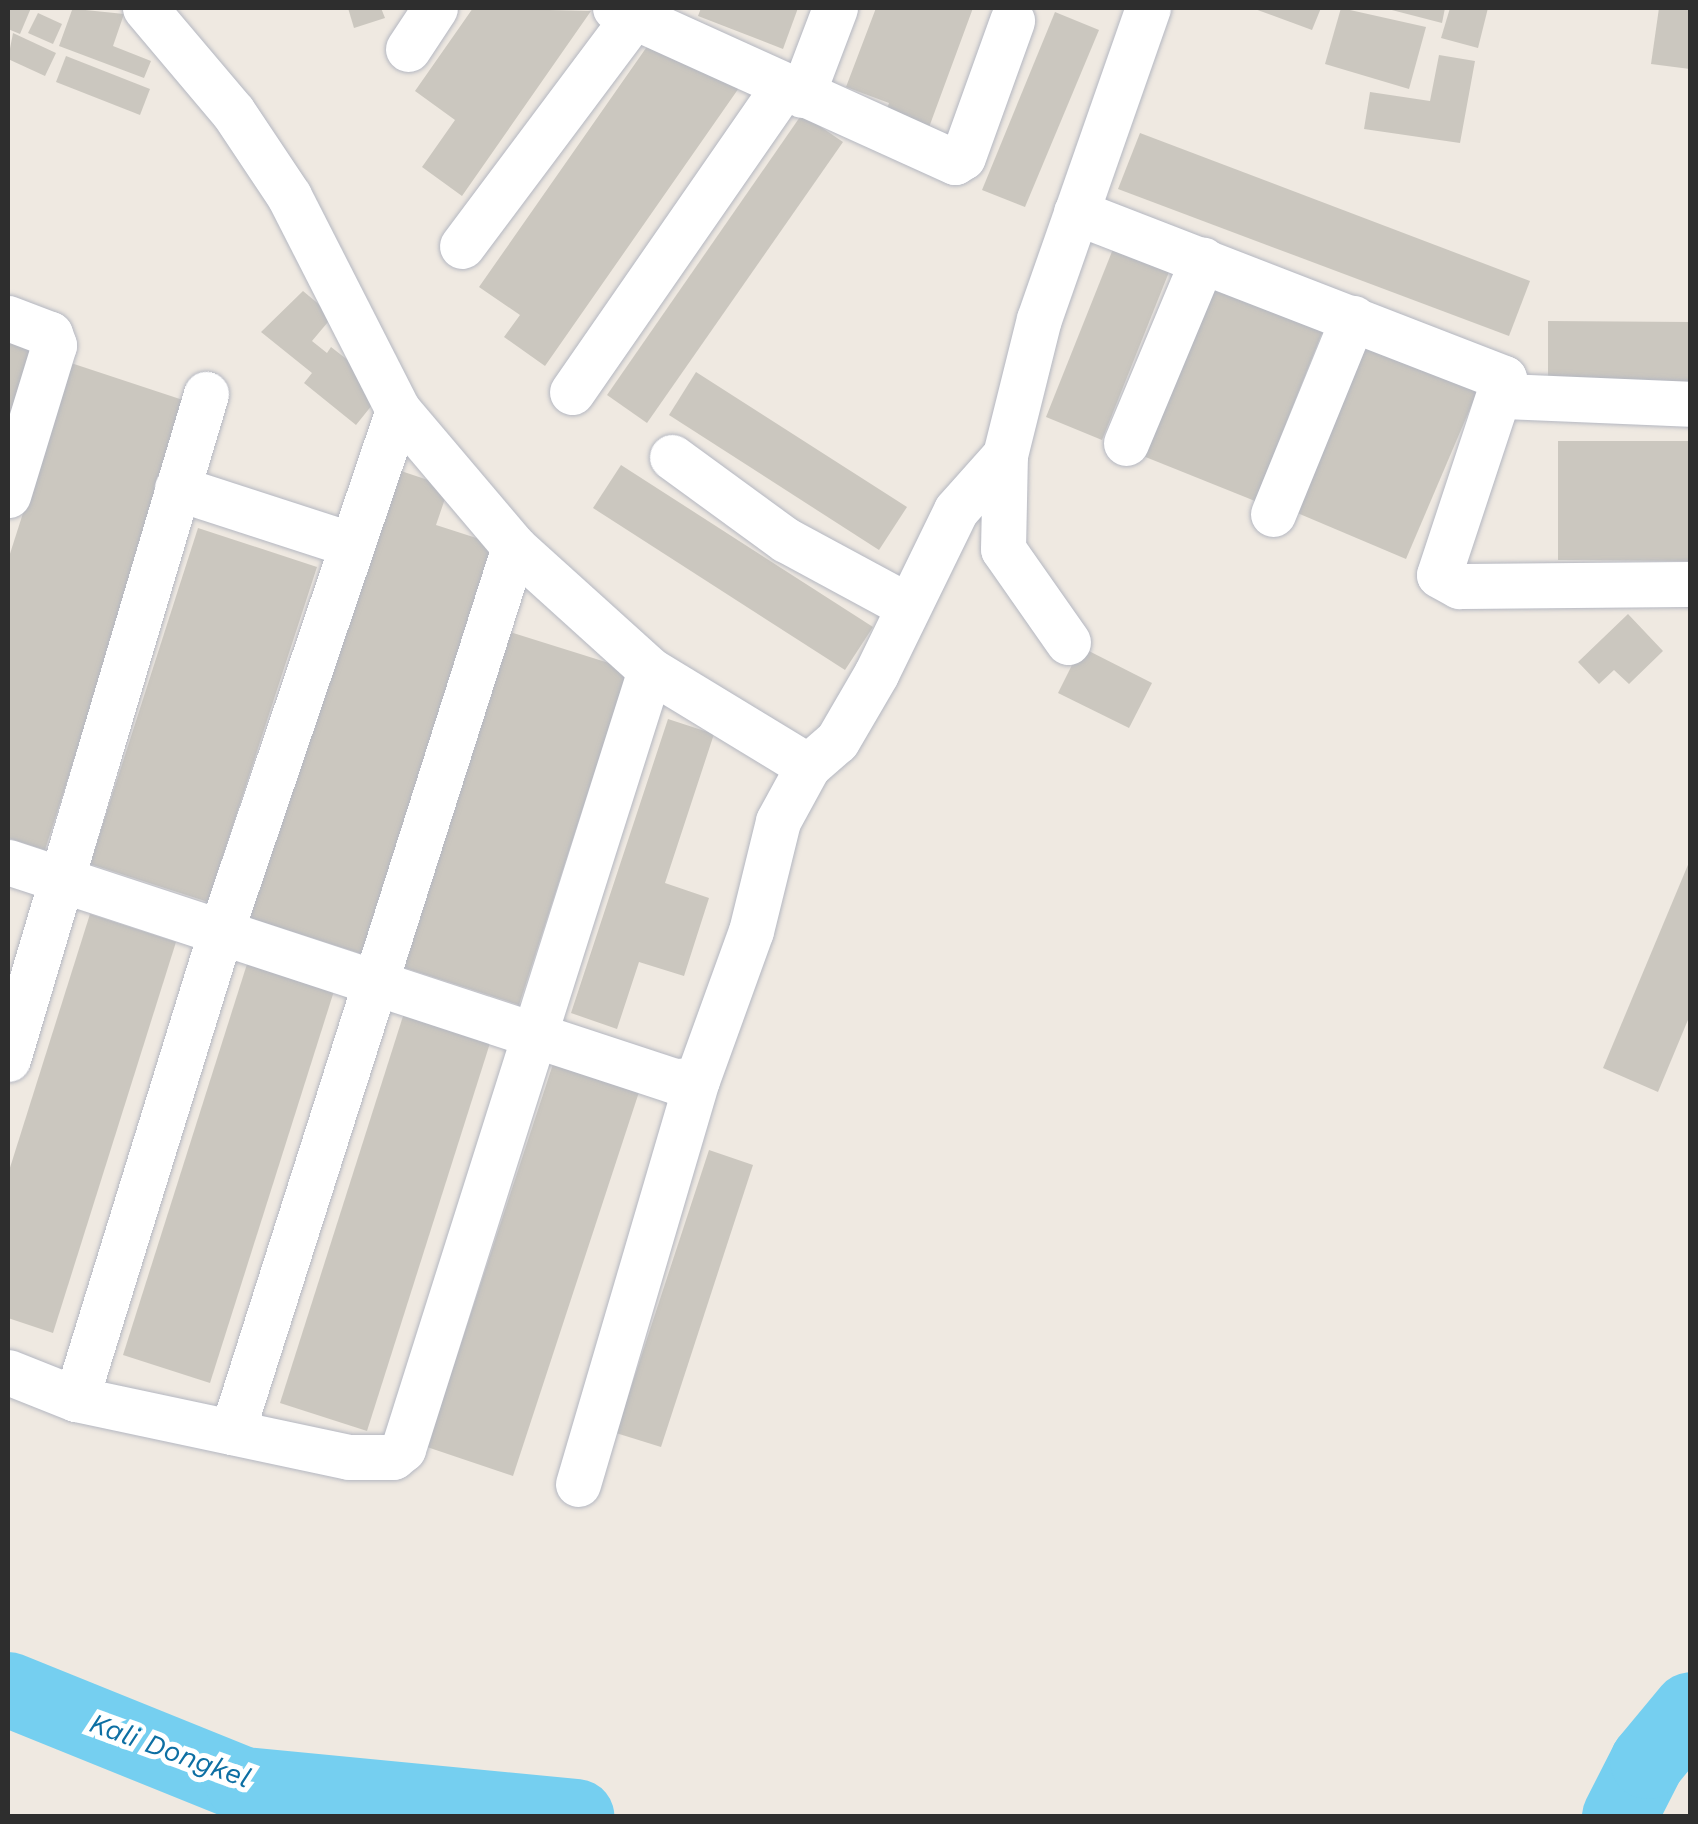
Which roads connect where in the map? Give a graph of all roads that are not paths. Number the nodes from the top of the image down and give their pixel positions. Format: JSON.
{"nodes":[{"id":1,"x":146,"y":8,"type":"edge"},
{"id":2,"x":435,"y":8,"type":"edge"},
{"id":3,"x":835,"y":8,"type":"edge"},
{"id":4,"x":1148,"y":8,"type":"edge"},
{"id":5,"x":639,"y":14,"type":"edge"},
{"id":6,"x":1012,"y":21,"type":"dead end"},
{"id":7,"x":408,"y":49,"type":"dead end"},
{"id":8,"x":793,"y":90,"type":"junction"},
{"id":9,"x":1076,"y":212,"type":"junction"},
{"id":10,"x":462,"y":246,"type":"dead end"},
{"id":11,"x":1203,"y":259,"type":"junction"},
{"id":12,"x":8,"y":318,"type":"edge"},
{"id":13,"x":1352,"y":318,"type":"junction"},
{"id":14,"x":572,"y":392,"type":"dead end"},
{"id":15,"x":206,"y":394,"type":"dead end"},
{"id":16,"x":1504,"y":396,"type":"junction"},
{"id":17,"x":1690,"y":404,"type":"edge"},
{"id":18,"x":398,"y":410,"type":"junction"},
{"id":19,"x":1126,"y":443,"type":"dead end"},
{"id":20,"x":1005,"y":455,"type":"junction"},
{"id":21,"x":672,"y":457,"type":"dead end"},
{"id":22,"x":178,"y":488,"type":"junction"},
{"id":23,"x":8,"y":495,"type":"edge"},
{"id":24,"x":1273,"y":514,"type":"dead end"},
{"id":25,"x":349,"y":544,"type":"junction"},
{"id":26,"x":514,"y":548,"type":"junction"},
{"id":27,"x":1690,"y":584,"type":"edge"},
{"id":28,"x":906,"y":605,"type":"junction"},
{"id":29,"x":1068,"y":642,"type":"dead end"},
{"id":30,"x":650,"y":670,"type":"junction"},
{"id":31,"x":808,"y":766,"type":"junction"},
{"id":32,"x":8,"y":862,"type":"edge"},
{"id":33,"x":62,"y":879,"type":"junction"},
{"id":34,"x":221,"y":931,"type":"junction"},
{"id":35,"x":378,"y":983,"type":"junction"},
{"id":36,"x":532,"y":1033,"type":"junction"},
{"id":37,"x":8,"y":1059,"type":"edge"},
{"id":38,"x":697,"y":1080,"type":"junction"},
{"id":39,"x":8,"y":1372,"type":"edge"},
{"id":40,"x":76,"y":1399,"type":"junction"},
{"id":41,"x":232,"y":1432,"type":"junction"},
{"id":42,"x":578,"y":1484,"type":"dead end"}],
"edges":[{"from":1,"to":18,"type":"street"},
{"from":2,"to":7,"type":"street"},
{"from":3,"to":8,"type":"street"},
{"from":4,"to":9,"type":"street"},
{"from":5,"to":8,"type":"street"},
{"from":5,"to":10,"type":"street"},
{"from":6,"to":8,"type":"street"},
{"from":8,"to":14,"type":"street"},
{"from":9,"to":11,"type":"street"},
{"from":9,"to":20,"type":"street"},
{"from":11,"to":13,"type":"street"},
{"from":11,"to":19,"type":"street"},
{"from":12,"to":23,"type":"street"},
{"from":13,"to":16,"type":"street"},
{"from":13,"to":24,"type":"street"},
{"from":15,"to":22,"type":"street"},
{"from":16,"to":17,"type":"street"},
{"from":16,"to":27,"type":"street"},
{"from":18,"to":25,"type":"street"},
{"from":18,"to":26,"type":"street"},
{"from":20,"to":28,"type":"street"},
{"from":20,"to":29,"type":"street"},
{"from":21,"to":28,"type":"street"},
{"from":22,"to":25,"type":"street"},
{"from":22,"to":33,"type":"street"},
{"from":25,"to":34,"type":"street"},
{"from":26,"to":30,"type":"street"},
{"from":26,"to":35,"type":"street"},
{"from":28,"to":31,"type":"street"},
{"from":30,"to":31,"type":"street"},
{"from":30,"to":36,"type":"street"},
{"from":31,"to":38,"type":"street"},
{"from":32,"to":33,"type":"street"},
{"from":33,"to":34,"type":"street"},
{"from":33,"to":37,"type":"street"},
{"from":34,"to":35,"type":"street"},
{"from":34,"to":40,"type":"street"},
{"from":35,"to":36,"type":"street"},
{"from":35,"to":41,"type":"street"},
{"from":36,"to":38,"type":"street"},
{"from":36,"to":41,"type":"street"},
{"from":38,"to":42,"type":"street"},
{"from":39,"to":40,"type":"street"},
{"from":40,"to":41,"type":"street"}]}
